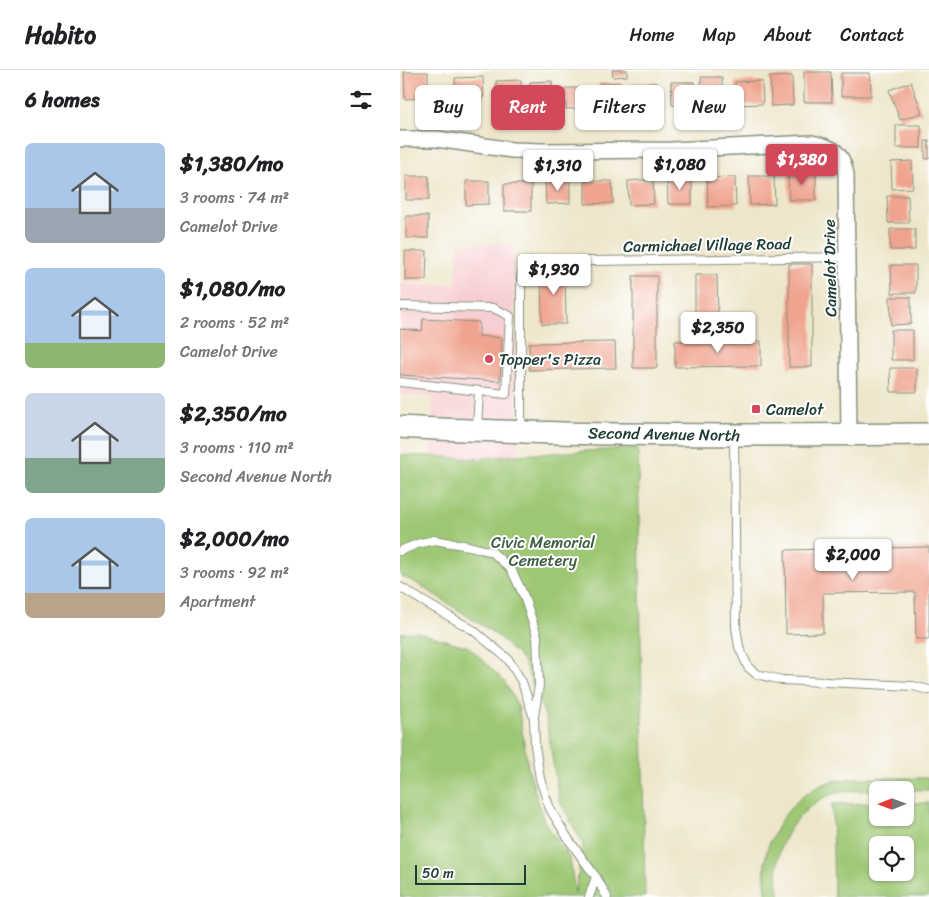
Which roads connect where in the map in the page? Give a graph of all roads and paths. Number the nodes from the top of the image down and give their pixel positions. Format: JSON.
{"nodes":[{"id":1,"x":400,"y":140,"type":"edge"},
{"id":2,"x":847,"y":257,"type":"junction"},
{"id":3,"x":400,"y":306,"type":"edge"},
{"id":4,"x":400,"y":382,"type":"edge"},
{"id":5,"x":478,"y":391,"type":"junction"},
{"id":6,"x":400,"y":427,"type":"edge"},
{"id":7,"x":477,"y":431,"type":"junction"},
{"id":8,"x":521,"y":432,"type":"junction"},
{"id":9,"x":929,"y":434,"type":"edge"},
{"id":10,"x":734,"y":435,"type":"junction"},
{"id":11,"x":849,"y":435,"type":"junction"},
{"id":12,"x":400,"y":552,"type":"edge"},
{"id":13,"x":400,"y":586,"type":"edge"},
{"id":14,"x":929,"y":690,"type":"edge"},
{"id":15,"x":534,"y":718,"type":"junction"},
{"id":16,"x":596,"y":878,"type":"junction"},
{"id":17,"x":589,"y":897,"type":"edge"},
{"id":18,"x":607,"y":897,"type":"edge"}],
"edges":[{"from":1,"to":2,"type":"street","name":"Camelot Drive"},
{"from":2,"to":8,"type":"lane","name":"Carmichael Village Road"},
{"from":2,"to":11,"type":"street","name":"Camelot Drive"},
{"from":3,"to":5,"type":"lane"},
{"from":4,"to":5,"type":"lane"},
{"from":5,"to":7,"type":"lane"},
{"from":6,"to":7,"type":"main road","name":"Second Avenue North"},
{"from":7,"to":8,"type":"main road","name":"Second Avenue North"},
{"from":8,"to":10,"type":"main road","name":"Second Avenue North"},
{"from":9,"to":11,"type":"main road","name":"Second Avenue North"},
{"from":10,"to":11,"type":"main road","name":"Second Avenue North"},
{"from":10,"to":14,"type":"lane"},
{"from":12,"to":15,"type":"lane"},
{"from":13,"to":15,"type":"lane"},
{"from":15,"to":16,"type":"lane"},
{"from":16,"to":17,"type":"lane"},
{"from":16,"to":18,"type":"lane"}]}
